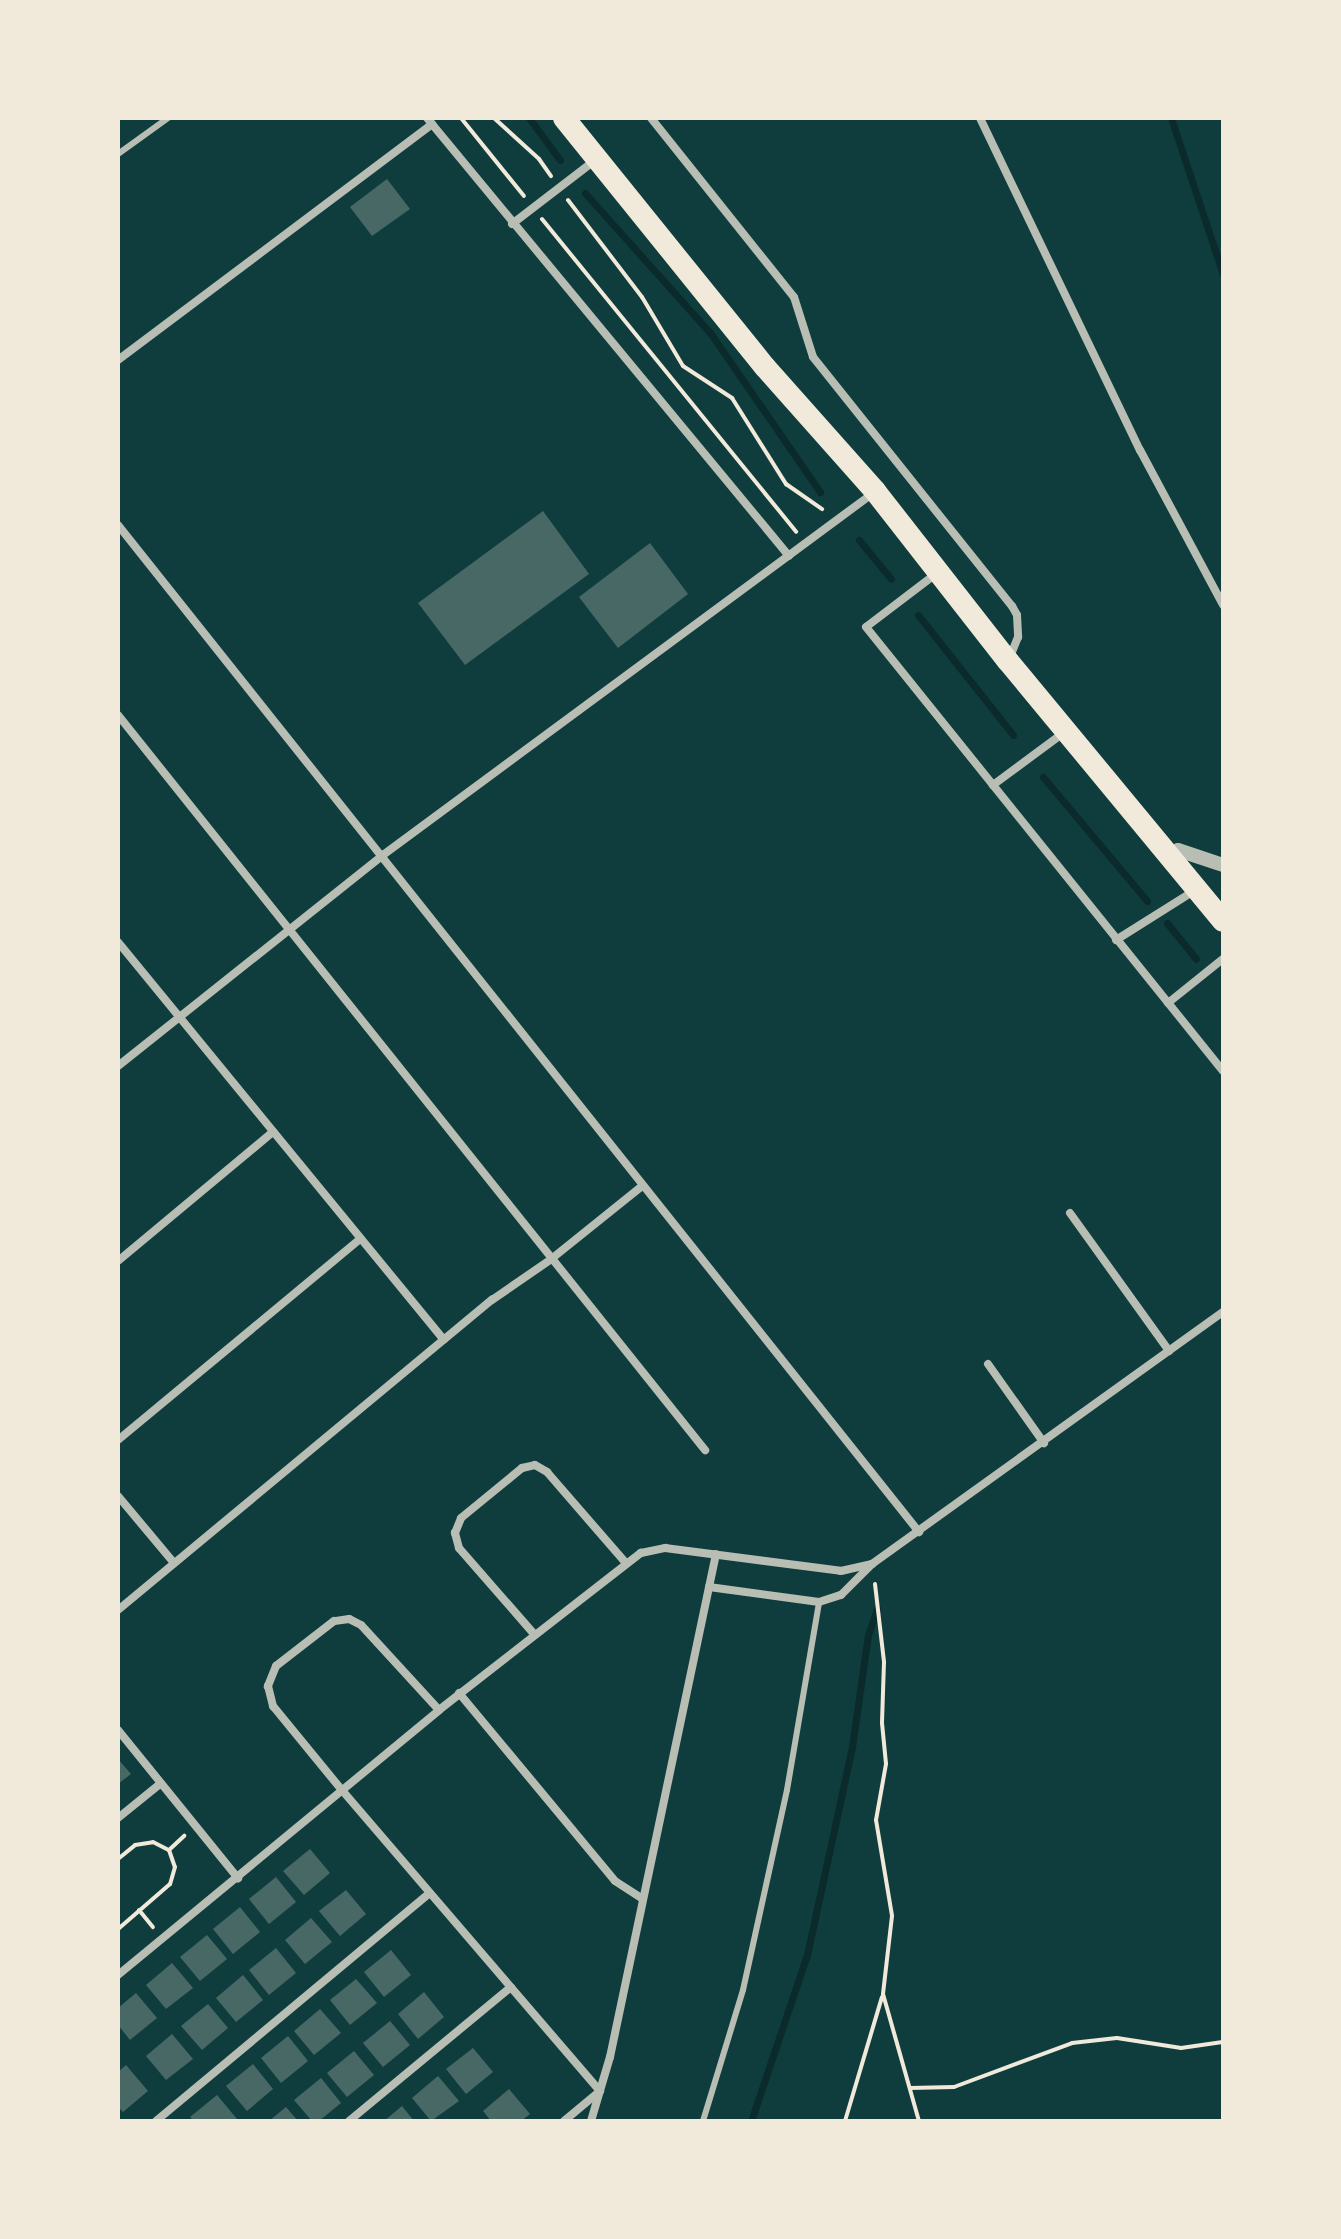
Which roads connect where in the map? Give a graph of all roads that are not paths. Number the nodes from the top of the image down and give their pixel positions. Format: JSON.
{"nodes":[{"id":1,"x":168,"y":118,"type":"edge"},
{"id":2,"x":564,"y":118,"type":"edge"},
{"id":3,"x":651,"y":118,"type":"edge"},
{"id":4,"x":980,"y":118,"type":"edge"},
{"id":5,"x":430,"y":121,"type":"edge"},
{"id":6,"x":118,"y":154,"type":"edge"},
{"id":7,"x":597,"y":159,"type":"junction"},
{"id":8,"x":512,"y":224,"type":"junction"},
{"id":9,"x":118,"y":360,"type":"edge"},
{"id":10,"x":875,"y":491,"type":"junction"},
{"id":11,"x":118,"y":525,"type":"edge"},
{"id":12,"x":789,"y":556,"type":"junction"},
{"id":13,"x":938,"y":573,"type":"junction"},
{"id":14,"x":1223,"y":605,"type":"edge"},
{"id":15,"x":1008,"y":661,"type":"junction"},
{"id":16,"x":118,"y":715,"type":"edge"},
{"id":17,"x":1067,"y":731,"type":"junction"},
{"id":18,"x":993,"y":785,"type":"junction"},
{"id":19,"x":383,"y":855,"type":"junction"},
{"id":20,"x":1170,"y":855,"type":"junction"},
{"id":21,"x":1223,"y":865,"type":"edge"},
{"id":22,"x":1197,"y":889,"type":"junction"},
{"id":23,"x":1223,"y":921,"type":"edge"},
{"id":24,"x":288,"y":929,"type":"junction"},
{"id":25,"x":1116,"y":940,"type":"junction"},
{"id":26,"x":118,"y":942,"type":"edge"},
{"id":27,"x":1223,"y":959,"type":"edge"},
{"id":28,"x":1168,"y":1003,"type":"junction"},
{"id":29,"x":179,"y":1016,"type":"junction"},
{"id":30,"x":118,"y":1066,"type":"edge"},
{"id":31,"x":1223,"y":1071,"type":"edge"},
{"id":32,"x":273,"y":1132,"type":"junction"},
{"id":33,"x":642,"y":1186,"type":"junction"},
{"id":34,"x":1070,"y":1213,"type":"dead end"},
{"id":35,"x":360,"y":1239,"type":"junction"},
{"id":36,"x":550,"y":1260,"type":"junction"},
{"id":37,"x":118,"y":1261,"type":"edge"},
{"id":38,"x":1223,"y":1312,"type":"edge"},
{"id":39,"x":444,"y":1340,"type":"junction"},
{"id":40,"x":1169,"y":1351,"type":"junction"},
{"id":41,"x":988,"y":1364,"type":"dead end"},
{"id":42,"x":118,"y":1440,"type":"edge"},
{"id":43,"x":1044,"y":1443,"type":"junction"},
{"id":44,"x":705,"y":1450,"type":"dead end"},
{"id":45,"x":118,"y":1496,"type":"edge"},
{"id":46,"x":919,"y":1532,"type":"junction"},
{"id":47,"x":716,"y":1554,"type":"junction"},
{"id":48,"x":625,"y":1562,"type":"junction"},
{"id":49,"x":174,"y":1563,"type":"junction"},
{"id":50,"x":872,"y":1564,"type":"junction"},
{"id":51,"x":709,"y":1587,"type":"junction"},
{"id":52,"x":819,"y":1602,"type":"junction"},
{"id":53,"x":118,"y":1610,"type":"edge"},
{"id":54,"x":534,"y":1634,"type":"junction"},
{"id":55,"x":459,"y":1693,"type":"junction"},
{"id":56,"x":439,"y":1710,"type":"junction"},
{"id":57,"x":118,"y":1730,"type":"edge"},
{"id":58,"x":161,"y":1783,"type":"junction"},
{"id":59,"x":341,"y":1789,"type":"junction"},
{"id":60,"x":118,"y":1818,"type":"edge"},
{"id":61,"x":238,"y":1878,"type":"junction"},
{"id":62,"x":430,"y":1893,"type":"junction"},
{"id":63,"x":643,"y":1899,"type":"junction"},
{"id":64,"x":118,"y":1975,"type":"edge"},
{"id":65,"x":511,"y":1987,"type":"junction"},
{"id":66,"x":600,"y":2091,"type":"junction"},
{"id":67,"x":156,"y":2121,"type":"edge"},
{"id":68,"x":349,"y":2121,"type":"edge"},
{"id":69,"x":564,"y":2121,"type":"edge"},
{"id":70,"x":591,"y":2121,"type":"edge"},
{"id":71,"x":703,"y":2121,"type":"edge"}],
"edges":[{"from":1,"to":6,"type":"lane"},
{"from":2,"to":7,"type":"highway"},
{"from":3,"to":15,"type":"street"},
{"from":4,"to":14,"type":"street"},
{"from":5,"to":8,"type":"street"},
{"from":5,"to":9,"type":"street"},
{"from":7,"to":8,"type":"street"},
{"from":7,"to":10,"type":"highway"},
{"from":8,"to":12,"type":"street"},
{"from":10,"to":12,"type":"street"},
{"from":10,"to":13,"type":"highway"},
{"from":11,"to":19,"type":"street"},
{"from":12,"to":19,"type":"street"},
{"from":13,"to":15,"type":"highway"},
{"from":13,"to":18,"type":"street"},
{"from":15,"to":17,"type":"highway"},
{"from":16,"to":24,"type":"street"},
{"from":17,"to":18,"type":"street"},
{"from":17,"to":20,"type":"highway"},
{"from":18,"to":25,"type":"street"},
{"from":19,"to":24,"type":"street"},
{"from":19,"to":33,"type":"street"},
{"from":20,"to":21,"type":"street"},
{"from":20,"to":22,"type":"highway"},
{"from":22,"to":23,"type":"highway"},
{"from":22,"to":25,"type":"street"},
{"from":24,"to":29,"type":"street"},
{"from":24,"to":36,"type":"street"},
{"from":25,"to":28,"type":"street"},
{"from":26,"to":29,"type":"street"},
{"from":27,"to":28,"type":"street"},
{"from":28,"to":31,"type":"street"},
{"from":29,"to":30,"type":"street"},
{"from":29,"to":32,"type":"street"},
{"from":32,"to":35,"type":"street"},
{"from":32,"to":37,"type":"street"},
{"from":33,"to":36,"type":"street"},
{"from":33,"to":46,"type":"street"},
{"from":34,"to":40,"type":"street"},
{"from":35,"to":39,"type":"street"},
{"from":35,"to":42,"type":"street"},
{"from":36,"to":39,"type":"street"},
{"from":36,"to":44,"type":"street"},
{"from":38,"to":40,"type":"street"},
{"from":39,"to":49,"type":"street"},
{"from":40,"to":43,"type":"street"},
{"from":41,"to":43,"type":"street"},
{"from":43,"to":46,"type":"street"},
{"from":45,"to":49,"type":"street"},
{"from":46,"to":50,"type":"street"},
{"from":47,"to":48,"type":"street"},
{"from":47,"to":50,"type":"street"},
{"from":47,"to":51,"type":"street"},
{"from":48,"to":54,"type":"street"},
{"from":48,"to":54,"type":"street"},
{"from":49,"to":53,"type":"street"},
{"from":50,"to":52,"type":"street"},
{"from":51,"to":52,"type":"street"},
{"from":51,"to":63,"type":"street"},
{"from":52,"to":71,"type":"lane"},
{"from":54,"to":55,"type":"street"},
{"from":55,"to":56,"type":"street"},
{"from":55,"to":63,"type":"street"},
{"from":56,"to":59,"type":"street"},
{"from":56,"to":59,"type":"street"},
{"from":57,"to":58,"type":"street"},
{"from":58,"to":60,"type":"street"},
{"from":58,"to":61,"type":"street"},
{"from":59,"to":61,"type":"street"},
{"from":59,"to":62,"type":"street"},
{"from":61,"to":64,"type":"street"},
{"from":62,"to":65,"type":"street"},
{"from":62,"to":67,"type":"street"},
{"from":63,"to":66,"type":"street"},
{"from":65,"to":66,"type":"street"},
{"from":65,"to":68,"type":"street"},
{"from":66,"to":69,"type":"street"},
{"from":66,"to":70,"type":"street"}]}
